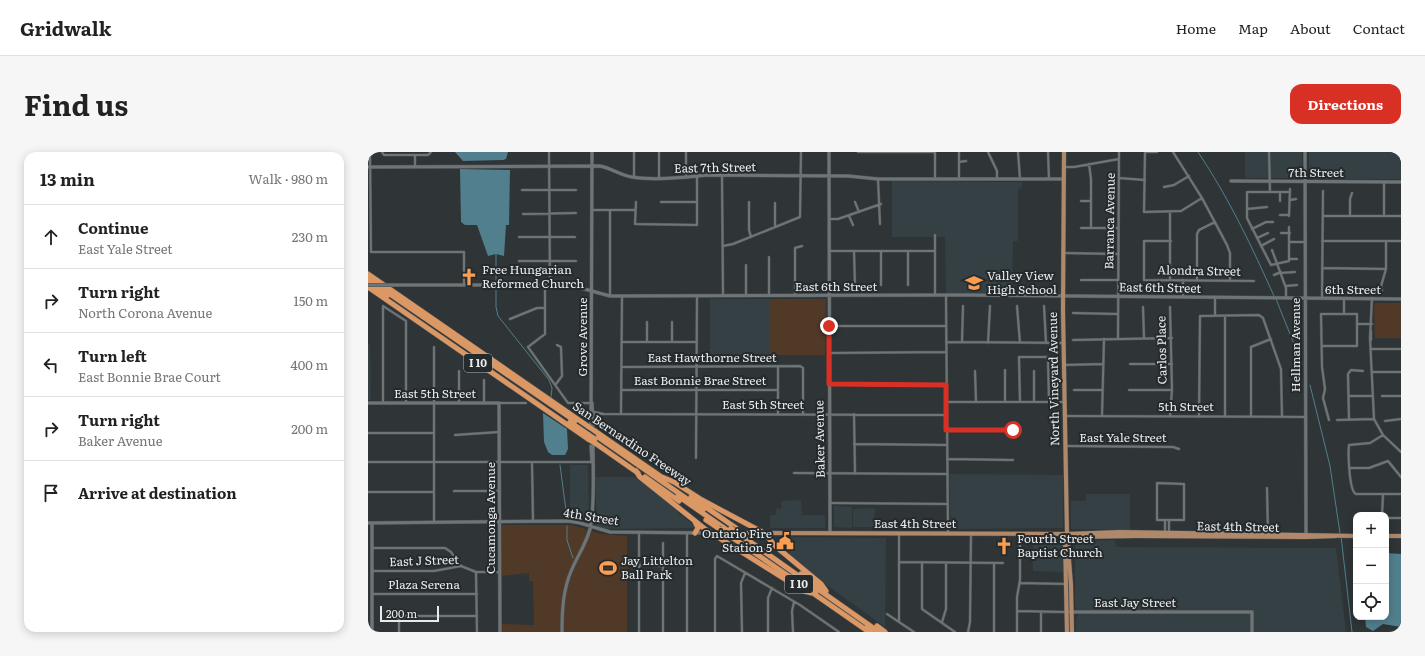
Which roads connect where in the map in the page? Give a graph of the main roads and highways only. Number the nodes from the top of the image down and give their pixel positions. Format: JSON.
{"nodes":[{"id":1,"x":1064,"y":152,"type":"edge"},
{"id":2,"x":368,"y":274,"type":"edge"},
{"id":3,"x":368,"y":279,"type":"edge"},
{"id":4,"x":368,"y":285,"type":"edge"},
{"id":5,"x":426,"y":328,"type":"junction"},
{"id":6,"x":457,"y":345,"type":"junction"},
{"id":7,"x":480,"y":352,"type":"junction"},
{"id":8,"x":501,"y":371,"type":"junction"},
{"id":9,"x":592,"y":435,"type":"junction"},
{"id":10,"x":636,"y":471,"type":"junction"},
{"id":11,"x":662,"y":477,"type":"junction"},
{"id":12,"x":690,"y":517,"type":"junction"},
{"id":13,"x":734,"y":528,"type":"junction"},
{"id":14,"x":695,"y":532,"type":"road end"},
{"id":15,"x":762,"y":532,"type":"junction"},
{"id":16,"x":712,"y":533,"type":"junction"},
{"id":17,"x":1067,"y":534,"type":"junction"},
{"id":18,"x":1268,"y":535,"type":"junction"},
{"id":19,"x":745,"y":536,"type":"junction"},
{"id":20,"x":1353,"y":536,"type":"edge"},
{"id":21,"x":1389,"y":536,"type":"edge"},
{"id":22,"x":1401,"y":536,"type":"edge"},
{"id":23,"x":1107,"y":538,"type":"junction"},
{"id":24,"x":1070,"y":560,"type":"junction"},
{"id":25,"x":1069,"y":584,"type":"junction"},
{"id":26,"x":826,"y":591,"type":"junction"},
{"id":27,"x":812,"y":593,"type":"junction"},
{"id":28,"x":1069,"y":612,"type":"junction"},
{"id":29,"x":869,"y":632,"type":"edge"},
{"id":30,"x":874,"y":632,"type":"edge"},
{"id":31,"x":879,"y":632,"type":"edge"},
{"id":32,"x":885,"y":632,"type":"edge"},
{"id":33,"x":1067,"y":632,"type":"edge"},
{"id":34,"x":1072,"y":632,"type":"edge"}],
"edges":[{"from":1,"to":17,"type":"main road","name":"North Vineyard Avenue"},
{"from":2,"to":7,"type":"highway","name":"San Bernardino Freeway","number":"I 10"},
{"from":3,"to":8,"type":"highway"},
{"from":4,"to":5,"type":"highway","name":"San Bernardino Freeway","number":"I 10"},
{"from":4,"to":6,"type":"highway"},
{"from":5,"to":6,"type":"highway"},
{"from":5,"to":9,"type":"highway","name":"San Bernardino Freeway","number":"I 10"},
{"from":6,"to":9,"type":"highway"},
{"from":7,"to":8,"type":"highway"},
{"from":7,"to":9,"type":"highway","name":"San Bernardino Freeway","number":"I 10"},
{"from":8,"to":9,"type":"highway"},
{"from":9,"to":10,"type":"highway","name":"San Bernardino Freeway","number":"I 10"},
{"from":9,"to":11,"type":"highway","name":"San Bernardino Freeway","number":"I 10"},
{"from":9,"to":13,"type":"highway"},
{"from":9,"to":30,"type":"highway","bridge":true},
{"from":10,"to":12,"type":"highway"},
{"from":10,"to":27,"type":"highway","name":"San Bernardino Freeway","number":"I 10","bridge":true},
{"from":11,"to":13,"type":"highway","name":"San Bernardino Freeway","number":"I 10"},
{"from":11,"to":15,"type":"highway"},
{"from":12,"to":14,"type":"highway"},
{"from":12,"to":16,"type":"highway"},
{"from":13,"to":19,"type":"highway","name":"San Bernardino Freeway","number":"I 10"},
{"from":15,"to":16,"type":"main road","name":"4th Street"},
{"from":15,"to":17,"type":"main road","name":"East 4th Street"},
{"from":15,"to":26,"type":"highway"},
{"from":16,"to":27,"type":"highway"},
{"from":17,"to":18,"type":"main road","name":"East 4th Street"},
{"from":17,"to":23,"type":"main road","name":"East 4th Street"},
{"from":17,"to":24,"type":"main road","name":"North Vineyard Avenue"},
{"from":17,"to":25,"type":"main road","name":"North Vineyard Avenue"},
{"from":18,"to":20,"type":"main road","name":"East 4th Street"},
{"from":18,"to":23,"type":"main road","name":"East 4th Street"},
{"from":19,"to":26,"type":"highway","name":"San Bernardino Freeway","number":"I 10"},
{"from":19,"to":31,"type":"highway"},
{"from":21,"to":22,"type":"main road"},
{"from":23,"to":24,"type":"main road"},
{"from":24,"to":25,"type":"main road","name":"North Vineyard Avenue"},
{"from":25,"to":28,"type":"main road","name":"North Vineyard Avenue"},
{"from":26,"to":32,"type":"highway","name":"San Bernardino Freeway","number":"I 10"},
{"from":27,"to":29,"type":"highway","name":"San Bernardino Freeway","number":"I 10"},
{"from":28,"to":33,"type":"main road","name":"North Vineyard Avenue"},
{"from":28,"to":34,"type":"main road","name":"North Vineyard Avenue"}]}
